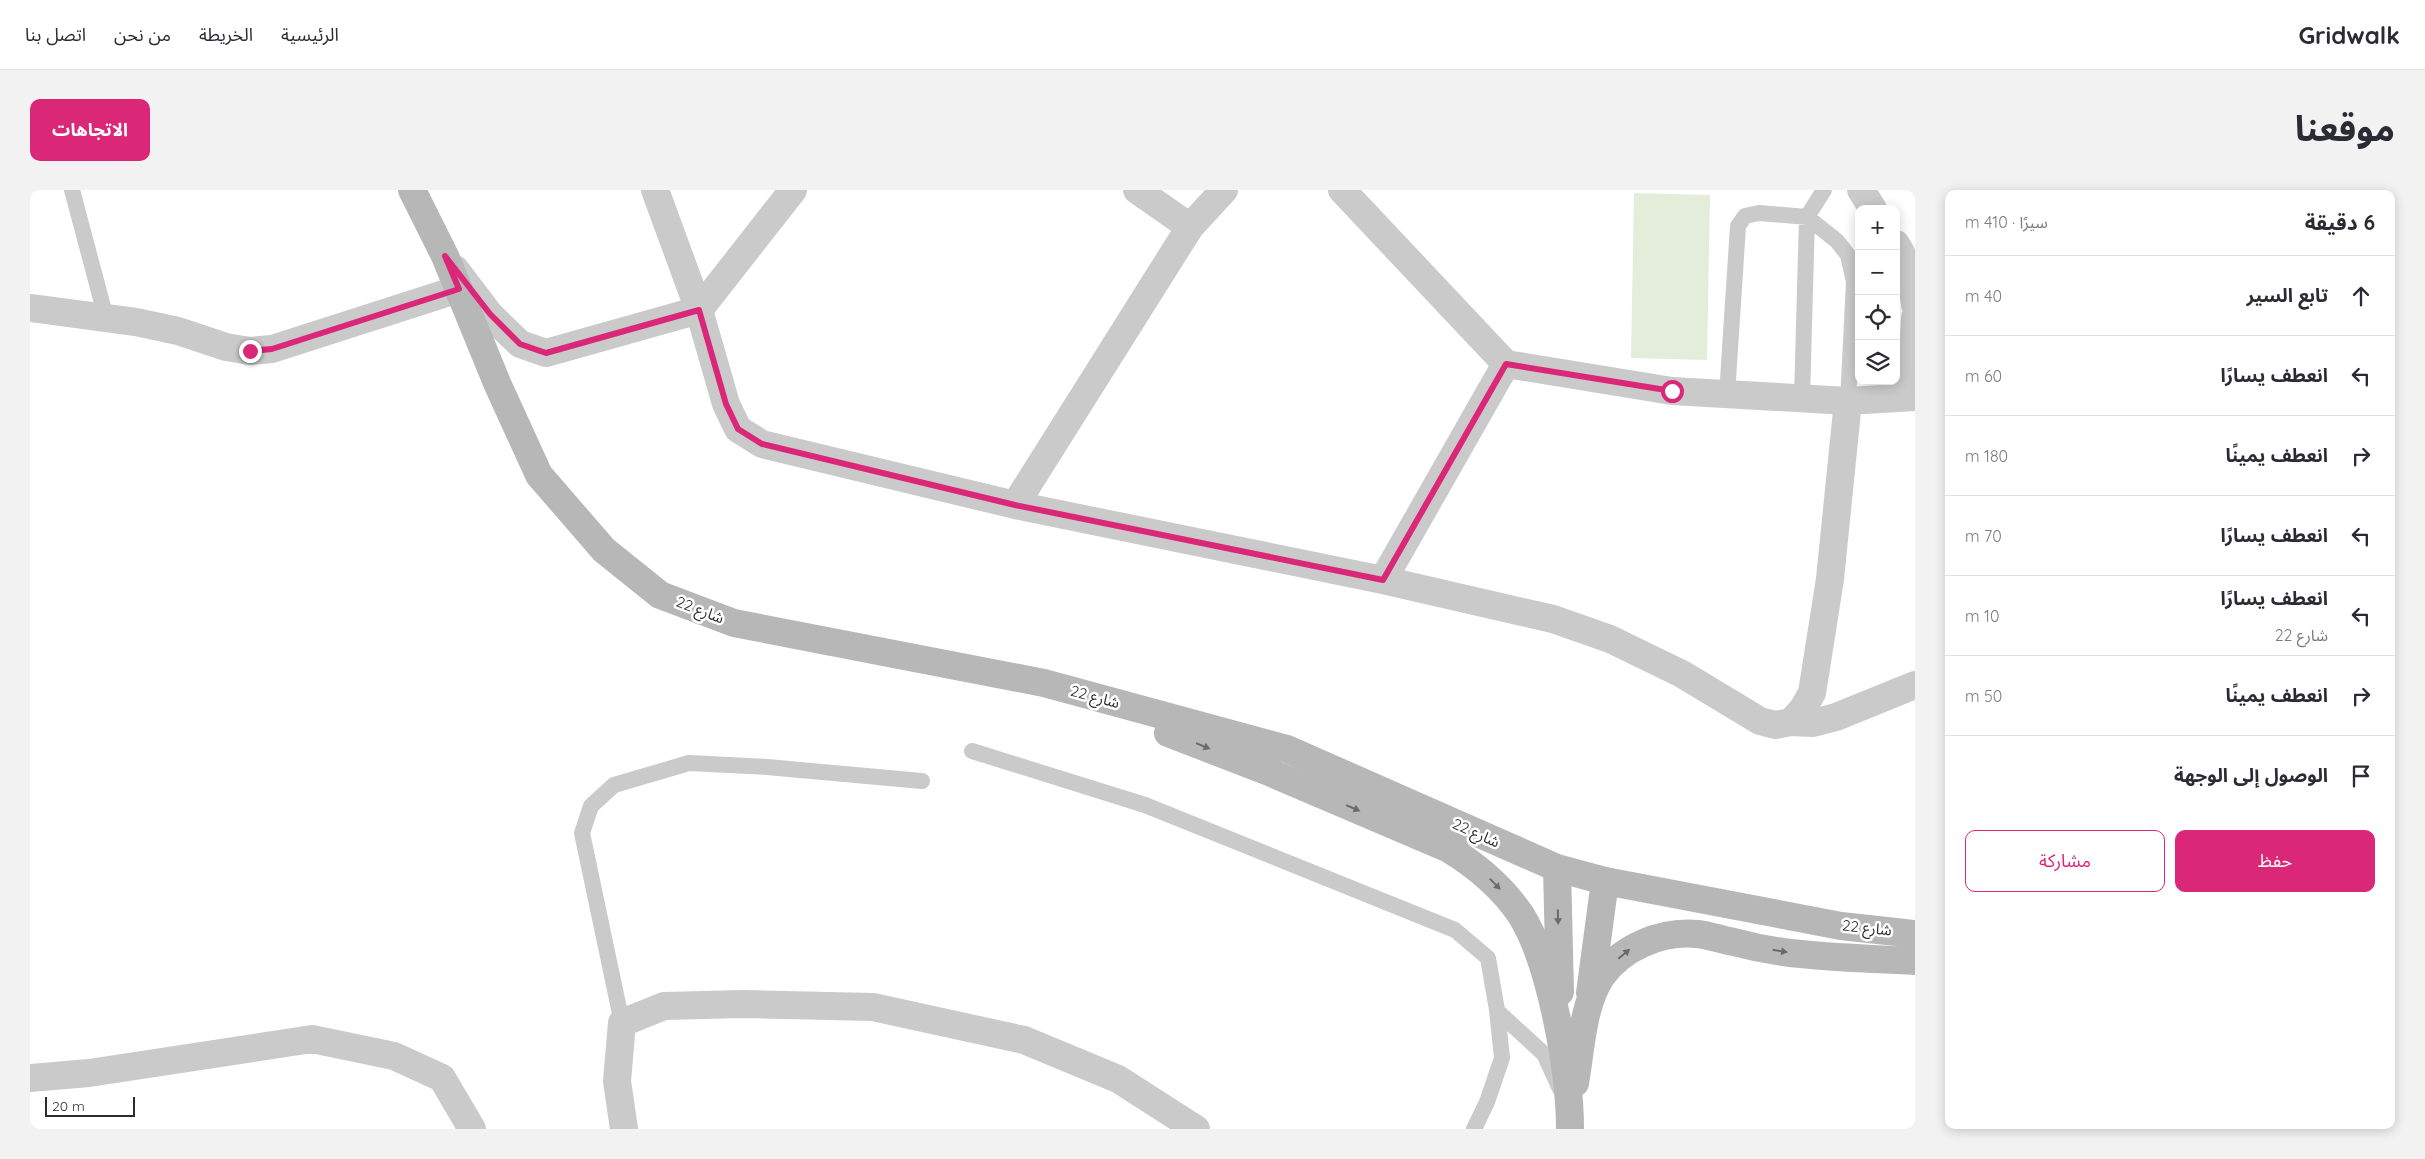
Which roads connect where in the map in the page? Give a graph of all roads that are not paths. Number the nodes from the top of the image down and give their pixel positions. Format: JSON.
{"nodes":[{"id":1,"x":72,"y":190,"type":"edge"},
{"id":2,"x":412,"y":190,"type":"edge"},
{"id":3,"x":435,"y":190,"type":"edge"},
{"id":4,"x":655,"y":190,"type":"edge"},
{"id":5,"x":793,"y":190,"type":"edge"},
{"id":6,"x":1137,"y":190,"type":"edge"},
{"id":7,"x":1224,"y":190,"type":"edge"},
{"id":8,"x":1342,"y":190,"type":"edge"},
{"id":9,"x":1824,"y":190,"type":"edge"},
{"id":10,"x":1861,"y":190,"type":"edge"},
{"id":11,"x":1870,"y":205,"type":"edge"},
{"id":12,"x":1807,"y":216,"type":"junction"},
{"id":13,"x":1190,"y":227,"type":"junction"},
{"id":14,"x":1900,"y":250,"type":"edge"},
{"id":15,"x":445,"y":256,"type":"junction"},
{"id":16,"x":459,"y":289,"type":"junction"},
{"id":17,"x":1915,"y":304,"type":"edge"},
{"id":18,"x":30,"y":308,"type":"edge"},
{"id":19,"x":699,"y":310,"type":"junction"},
{"id":20,"x":106,"y":318,"type":"junction"},
{"id":21,"x":1915,"y":318,"type":"edge"},
{"id":22,"x":1506,"y":364,"type":"junction"},
{"id":23,"x":1727,"y":394,"type":"junction"},
{"id":24,"x":1907,"y":396,"type":"edge"},
{"id":25,"x":1802,"y":398,"type":"junction"},
{"id":26,"x":1848,"y":400,"type":"junction"},
{"id":27,"x":1015,"y":505,"type":"junction"},
{"id":28,"x":1383,"y":580,"type":"junction"},
{"id":29,"x":1044,"y":684,"type":"junction"},
{"id":30,"x":1915,"y":686,"type":"edge"},
{"id":31,"x":1791,"y":722,"type":"junction"},
{"id":32,"x":972,"y":751,"type":"dead end"},
{"id":33,"x":922,"y":781,"type":"dead end"},
{"id":34,"x":1557,"y":868,"type":"junction"},
{"id":35,"x":1605,"y":881,"type":"junction"},
{"id":36,"x":1915,"y":934,"type":"edge"},
{"id":37,"x":1915,"y":961,"type":"edge"},
{"id":38,"x":1497,"y":1012,"type":"junction"},
{"id":39,"x":1587,"y":1012,"type":"junction"},
{"id":40,"x":622,"y":1023,"type":"junction"},
{"id":41,"x":1561,"y":1036,"type":"junction"},
{"id":42,"x":30,"y":1078,"type":"edge"},
{"id":43,"x":1570,"y":1121,"type":"edge"},
{"id":44,"x":472,"y":1129,"type":"edge"},
{"id":45,"x":624,"y":1129,"type":"edge"},
{"id":46,"x":1196,"y":1129,"type":"edge"},
{"id":47,"x":1474,"y":1129,"type":"edge"}],
"edges":[{"from":1,"to":20,"type":"lane"},
{"from":2,"to":15,"type":"street","name":"شارع 22"},
{"from":3,"to":15,"type":"street","name":"شارع 22"},
{"from":4,"to":19,"type":"street"},
{"from":5,"to":19,"type":"street"},
{"from":6,"to":13,"type":"street"},
{"from":7,"to":13,"type":"street"},
{"from":8,"to":22,"type":"street"},
{"from":9,"to":12,"type":"lane"},
{"from":10,"to":11,"type":"street"},
{"from":12,"to":23,"type":"lane"},
{"from":12,"to":25,"type":"lane"},
{"from":12,"to":26,"type":"lane"},
{"from":13,"to":27,"type":"street"},
{"from":14,"to":17,"type":"street"},
{"from":15,"to":16,"type":"street","name":"شارع 22"},
{"from":15,"to":19,"type":"street"},
{"from":16,"to":20,"type":"street"},
{"from":16,"to":29,"type":"street","name":"شارع 22"},
{"from":18,"to":20,"type":"street"},
{"from":19,"to":27,"type":"street"},
{"from":21,"to":24,"type":"street"},
{"from":22,"to":23,"type":"street"},
{"from":22,"to":28,"type":"street"},
{"from":23,"to":25,"type":"street"},
{"from":24,"to":26,"type":"street"},
{"from":25,"to":26,"type":"street"},
{"from":26,"to":31,"type":"street"},
{"from":27,"to":28,"type":"street"},
{"from":28,"to":31,"type":"street"},
{"from":29,"to":34,"type":"street","name":"شارع 22"},
{"from":29,"to":41,"type":"street","one_way":true},
{"from":30,"to":31,"type":"street"},
{"from":32,"to":38,"type":"lane"},
{"from":33,"to":40,"type":"lane"},
{"from":34,"to":35,"type":"street","name":"شارع 22"},
{"from":34,"to":41,"type":"street","one_way":true},
{"from":35,"to":36,"type":"street","name":"شارع 22"},
{"from":35,"to":39,"type":"street"},
{"from":39,"to":37,"type":"street","one_way":true},
{"from":38,"to":43,"type":"lane"},
{"from":38,"to":47,"type":"lane"},
{"from":39,"to":43,"type":"street"},
{"from":40,"to":45,"type":"street"},
{"from":40,"to":46,"type":"street"},
{"from":41,"to":43,"type":"street"},
{"from":42,"to":44,"type":"street"}]}
